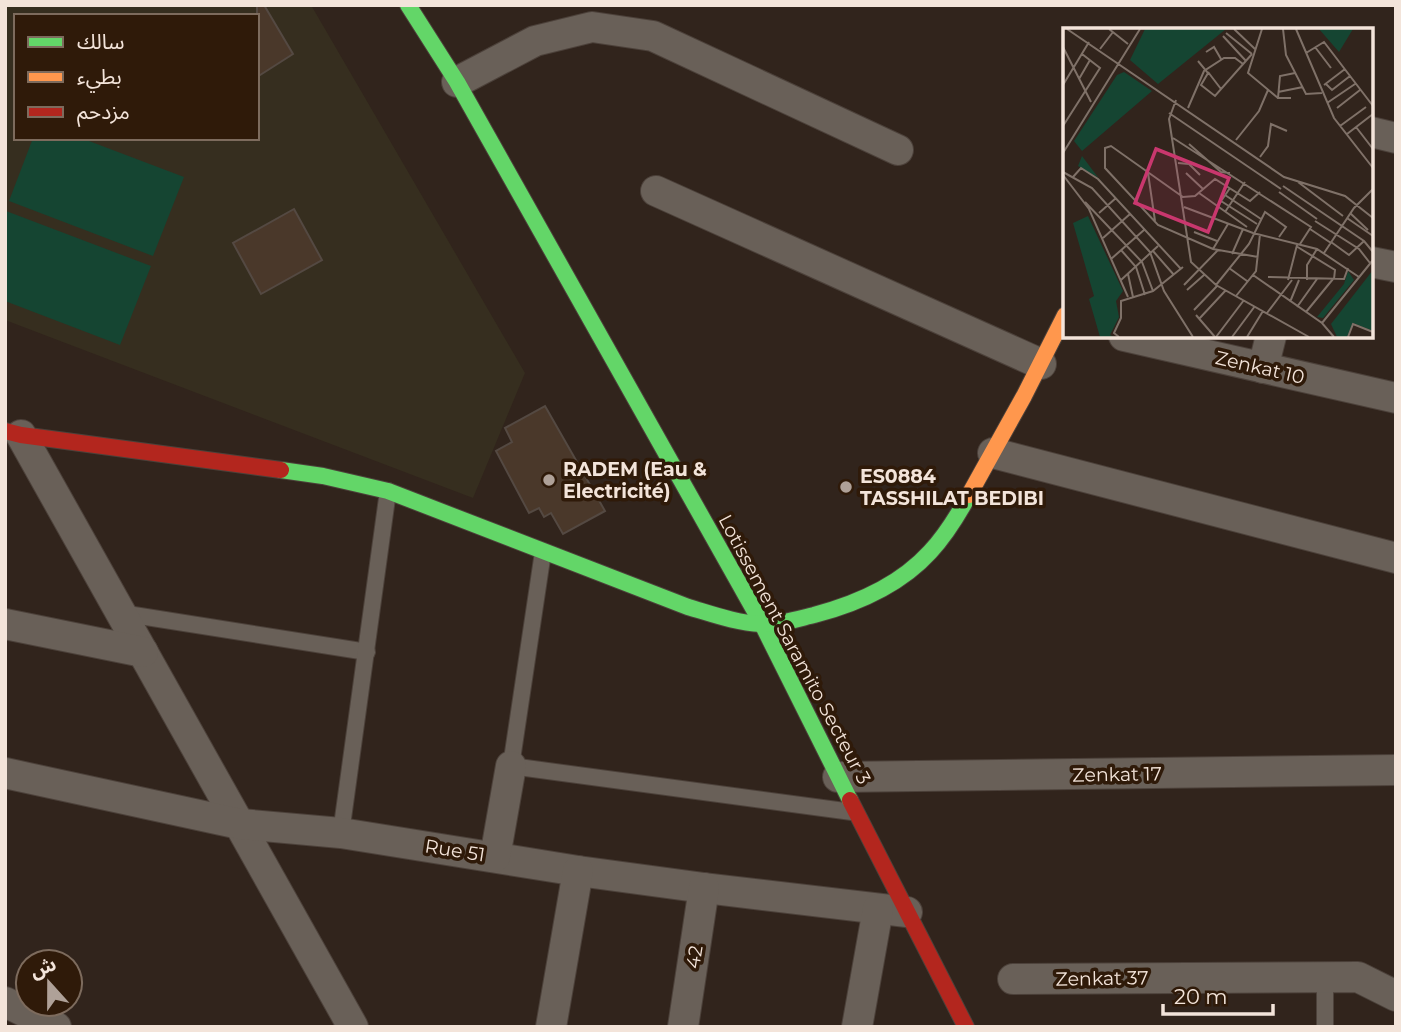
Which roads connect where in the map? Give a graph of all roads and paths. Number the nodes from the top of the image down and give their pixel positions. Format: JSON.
{"nodes":[{"id":1,"x":408,"y":5,"type":"edge"},
{"id":2,"x":457,"y":82,"type":"junction"},
{"id":3,"x":1373,"y":132,"type":"edge"},
{"id":4,"x":1396,"y":138,"type":"edge"},
{"id":5,"x":898,"y":150,"type":"dead end"},
{"id":6,"x":656,"y":191,"type":"dead end"},
{"id":7,"x":1373,"y":262,"type":"edge"},
{"id":8,"x":1396,"y":267,"type":"edge"},
{"id":9,"x":1063,"y":322,"type":"edge"},
{"id":10,"x":1133,"y":338,"type":"edge"},
{"id":11,"x":1270,"y":338,"type":"edge"},
{"id":12,"x":1041,"y":364,"type":"junction"},
{"id":13,"x":1263,"y":368,"type":"junction"},
{"id":14,"x":1396,"y":398,"type":"edge"},
{"id":15,"x":13,"y":433,"type":"edge"},
{"id":16,"x":993,"y":453,"type":"junction"},
{"id":17,"x":388,"y":491,"type":"junction"},
{"id":18,"x":543,"y":552,"type":"junction"},
{"id":19,"x":1395,"y":554,"type":"edge"},
{"id":20,"x":121,"y":613,"type":"junction"},
{"id":21,"x":5,"y":624,"type":"edge"},
{"id":22,"x":762,"y":624,"type":"junction"},
{"id":23,"x":143,"y":652,"type":"junction"},
{"id":24,"x":367,"y":652,"type":"junction"},
{"id":25,"x":511,"y":766,"type":"junction"},
{"id":26,"x":1396,"y":770,"type":"edge"},
{"id":27,"x":5,"y":773,"type":"edge"},
{"id":28,"x":838,"y":777,"type":"junction"},
{"id":29,"x":856,"y":813,"type":"junction"},
{"id":30,"x":240,"y":824,"type":"junction"},
{"id":31,"x":341,"y":833,"type":"junction"},
{"id":32,"x":495,"y":857,"type":"junction"},
{"id":33,"x":578,"y":871,"type":"junction"},
{"id":34,"x":704,"y":888,"type":"junction"},
{"id":35,"x":893,"y":910,"type":"junction"},
{"id":36,"x":1325,"y":976,"type":"junction"},
{"id":37,"x":1013,"y":979,"type":"dead end"},
{"id":38,"x":1396,"y":996,"type":"edge"},
{"id":39,"x":5,"y":1002,"type":"edge"},
{"id":40,"x":56,"y":1027,"type":"edge"},
{"id":41,"x":353,"y":1027,"type":"edge"},
{"id":42,"x":551,"y":1027,"type":"edge"},
{"id":43,"x":683,"y":1027,"type":"edge"},
{"id":44,"x":857,"y":1027,"type":"edge"},
{"id":45,"x":966,"y":1027,"type":"edge"},
{"id":46,"x":1325,"y":1027,"type":"edge"}],
"edges":[{"from":1,"to":2,"type":"street","name":"Lotissement Saramito Secteur 3"},
{"from":2,"to":5,"type":"street"},
{"from":2,"to":22,"type":"street","name":"Lotissement Saramito Secteur 3"},
{"from":3,"to":4,"type":"street"},
{"from":6,"to":12,"type":"street"},
{"from":7,"to":8,"type":"street"},
{"from":9,"to":12,"type":"street"},
{"from":10,"to":13,"type":"street","name":"Zenkat 10"},
{"from":11,"to":13,"type":"street"},
{"from":12,"to":16,"type":"street"},
{"from":13,"to":14,"type":"street","name":"Zenkat 10"},
{"from":15,"to":17,"type":"street"},
{"from":15,"to":20,"type":"street"},
{"from":16,"to":19,"type":"street"},
{"from":16,"to":22,"type":"street"},
{"from":17,"to":18,"type":"street"},
{"from":17,"to":24,"type":"lane"},
{"from":18,"to":22,"type":"street"},
{"from":18,"to":25,"type":"lane"},
{"from":20,"to":23,"type":"street"},
{"from":20,"to":24,"type":"lane"},
{"from":21,"to":23,"type":"street"},
{"from":22,"to":28,"type":"street","name":"Lotissement Saramito Secteur 3"},
{"from":23,"to":30,"type":"street"},
{"from":24,"to":31,"type":"lane"},
{"from":25,"to":29,"type":"lane"},
{"from":25,"to":32,"type":"street"},
{"from":26,"to":28,"type":"street","name":"Zenkat 17"},
{"from":27,"to":30,"type":"street","name":"Rue 51"},
{"from":28,"to":29,"type":"street","name":"Lotissement Saramito Secteur 3"},
{"from":29,"to":35,"type":"street","name":"Lotissement Saramito Secteur 3"},
{"from":30,"to":31,"type":"street","name":"Rue 51"},
{"from":30,"to":41,"type":"street"},
{"from":31,"to":32,"type":"street","name":"Rue 51"},
{"from":32,"to":33,"type":"street","name":"Rue 51"},
{"from":33,"to":34,"type":"street","name":"Rue 51"},
{"from":33,"to":42,"type":"street"},
{"from":34,"to":35,"type":"street","name":"Rue 51"},
{"from":34,"to":43,"type":"street","name":"42"},
{"from":35,"to":44,"type":"street"},
{"from":35,"to":45,"type":"street","name":"Lotissement Saramito Secteur 3"},
{"from":36,"to":37,"type":"street","name":"Zenkat 37"},
{"from":36,"to":38,"type":"street","name":"Zenkat 37"},
{"from":36,"to":46,"type":"lane"},
{"from":39,"to":40,"type":"street"}]}
